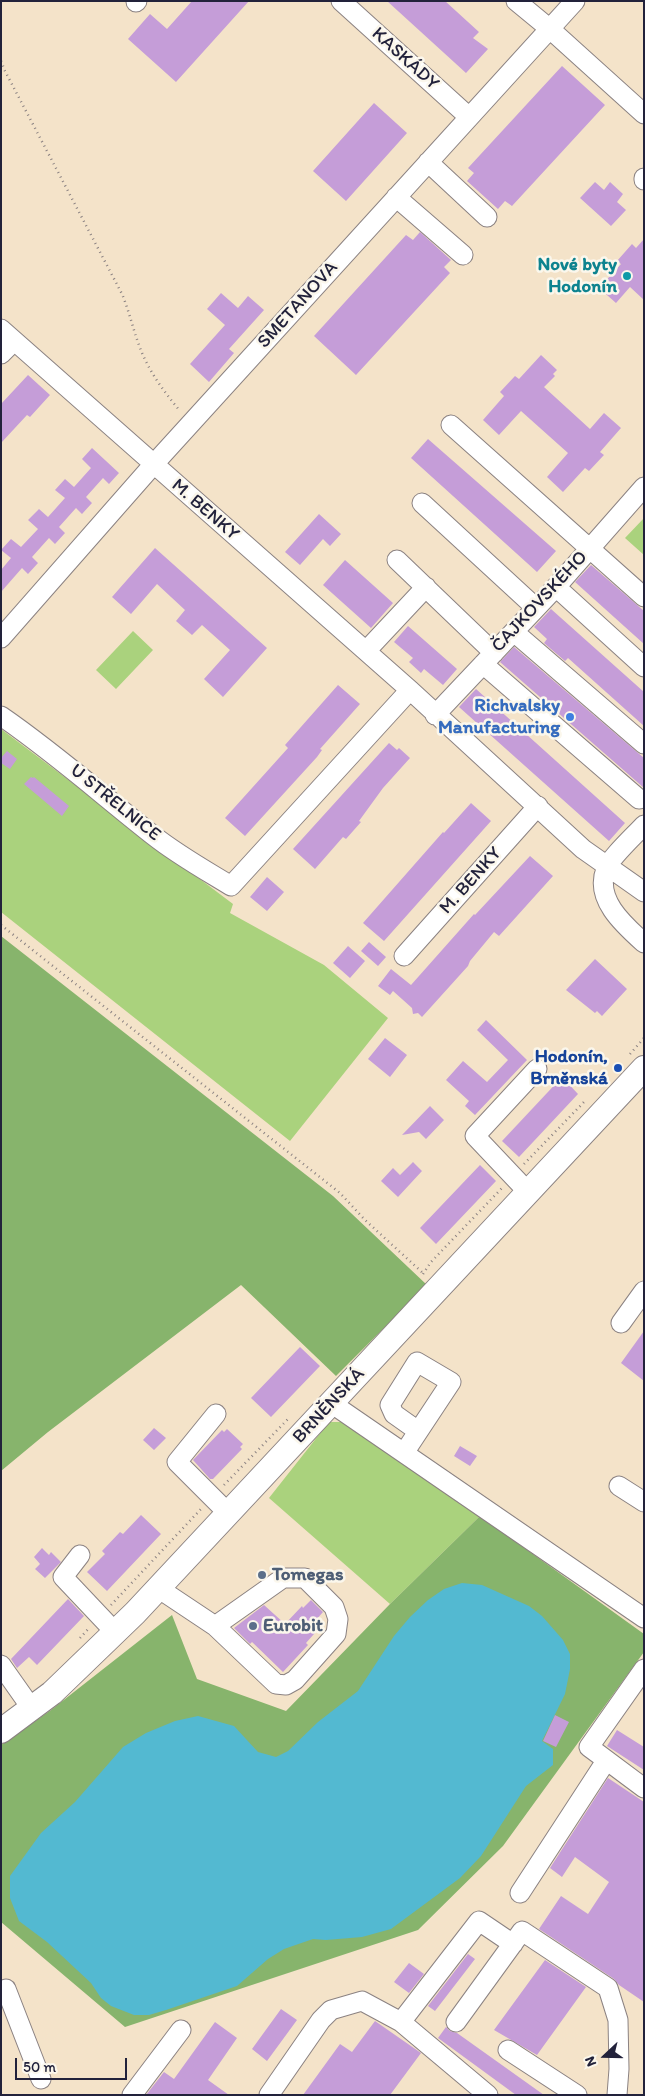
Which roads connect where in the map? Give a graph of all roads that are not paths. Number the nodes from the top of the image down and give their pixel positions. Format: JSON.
{"nodes":[{"id":1,"x":341,"y":1,"type":"edge"},
{"id":2,"x":516,"y":1,"type":"edge"},
{"id":3,"x":575,"y":1,"type":"edge"},
{"id":4,"x":550,"y":29,"type":"junction"},
{"id":5,"x":644,"y":114,"type":"edge"},
{"id":6,"x":469,"y":117,"type":"junction"},
{"id":7,"x":428,"y":162,"type":"junction"},
{"id":8,"x":396,"y":197,"type":"junction"},
{"id":9,"x":487,"y":217,"type":"dead end"},
{"id":10,"x":463,"y":256,"type":"dead end"},
{"id":11,"x":5,"y":341,"type":"edge"},
{"id":12,"x":451,"y":425,"type":"dead end"},
{"id":13,"x":153,"y":465,"type":"junction"},
{"id":14,"x":644,"y":487,"type":"edge"},
{"id":15,"x":422,"y":503,"type":"dead end"},
{"id":16,"x":590,"y":549,"type":"junction"},
{"id":17,"x":397,"y":560,"type":"dead end"},
{"id":18,"x":426,"y":587,"type":"junction"},
{"id":19,"x":556,"y":587,"type":"junction"},
{"id":20,"x":644,"y":597,"type":"edge"},
{"id":21,"x":536,"y":608,"type":"junction"},
{"id":22,"x":514,"y":632,"type":"junction"},
{"id":23,"x":1,"y":638,"type":"edge"},
{"id":24,"x":366,"y":652,"type":"junction"},
{"id":25,"x":488,"y":658,"type":"junction"},
{"id":26,"x":644,"y":667,"type":"edge"},
{"id":27,"x":410,"y":690,"type":"junction"},
{"id":28,"x":435,"y":715,"type":"junction"},
{"id":29,"x":1,"y":716,"type":"edge"},
{"id":30,"x":644,"y":744,"type":"edge"},
{"id":31,"x":639,"y":798,"type":"dead end"},
{"id":32,"x":538,"y":806,"type":"junction"},
{"id":33,"x":644,"y":825,"type":"edge"},
{"id":34,"x":606,"y":867,"type":"junction"},
{"id":35,"x":644,"y":892,"type":"edge"},
{"id":36,"x":644,"y":943,"type":"edge"},
{"id":37,"x":404,"y":956,"type":"dead end"},
{"id":38,"x":634,"y":1064,"type":"edge"},
{"id":39,"x":537,"y":1069,"type":"dead end"},
{"id":40,"x":521,"y":1184,"type":"junction"},
{"id":41,"x":644,"y":1291,"type":"edge"},
{"id":42,"x":621,"y":1323,"type":"dead end"},
{"id":43,"x":331,"y":1403,"type":"junction"},
{"id":44,"x":216,"y":1414,"type":"dead end"},
{"id":45,"x":418,"y":1431,"type":"dead end"},
{"id":46,"x":404,"y":1453,"type":"junction"},
{"id":47,"x":620,"y":1486,"type":"dead end"},
{"id":48,"x":644,"y":1502,"type":"edge"},
{"id":49,"x":221,"y":1505,"type":"junction"},
{"id":50,"x":80,"y":1555,"type":"dead end"},
{"id":51,"x":158,"y":1588,"type":"junction"},
{"id":52,"x":644,"y":1618,"type":"edge"},
{"id":53,"x":108,"y":1623,"type":"junction"},
{"id":54,"x":215,"y":1626,"type":"junction"},
{"id":55,"x":1,"y":1665,"type":"edge"},
{"id":56,"x":644,"y":1669,"type":"edge"},
{"id":57,"x":32,"y":1709,"type":"junction"},
{"id":58,"x":1,"y":1731,"type":"edge"},
{"id":59,"x":606,"y":1760,"type":"junction"},
{"id":60,"x":644,"y":1788,"type":"edge"},
{"id":61,"x":520,"y":1893,"type":"dead end"},
{"id":62,"x":512,"y":1944,"type":"junction"},
{"id":63,"x":1,"y":1991,"type":"edge"},
{"id":64,"x":400,"y":2022,"type":"junction"},
{"id":65,"x":456,"y":2022,"type":"dead end"},
{"id":66,"x":181,"y":2030,"type":"dead end"},
{"id":67,"x":508,"y":2050,"type":"dead end"},
{"id":68,"x":41,"y":2079,"type":"dead end"},
{"id":69,"x":132,"y":2095,"type":"edge"},
{"id":70,"x":269,"y":2095,"type":"edge"},
{"id":71,"x":488,"y":2095,"type":"edge"},
{"id":72,"x":577,"y":2095,"type":"edge"},
{"id":73,"x":617,"y":2095,"type":"edge"}],
"edges":[{"from":1,"to":6,"type":"street","name":"KASKÁDY"},
{"from":2,"to":4,"type":"street"},
{"from":3,"to":4,"type":"street","name":"SMETANOVA"},
{"from":4,"to":5,"type":"street"},
{"from":4,"to":6,"type":"street","name":"SMETANOVA"},
{"from":6,"to":7,"type":"street","name":"SMETANOVA"},
{"from":7,"to":8,"type":"street","name":"SMETANOVA"},
{"from":7,"to":9,"type":"street"},
{"from":8,"to":10,"type":"street"},
{"from":8,"to":13,"type":"street","name":"SMETANOVA"},
{"from":11,"to":13,"type":"street","name":"M. BENKY"},
{"from":12,"to":16,"type":"street"},
{"from":13,"to":23,"type":"street","name":"SMETANOVA"},
{"from":13,"to":24,"type":"street","name":"M. BENKY"},
{"from":14,"to":16,"type":"street","name":"ČAJKOVSKÉHO"},
{"from":15,"to":21,"type":"street"},
{"from":16,"to":19,"type":"street","name":"ČAJKOVSKÉHO"},
{"from":16,"to":20,"type":"street"},
{"from":17,"to":18,"type":"street"},
{"from":18,"to":24,"type":"street"},
{"from":18,"to":25,"type":"street"},
{"from":19,"to":21,"type":"street","name":"ČAJKOVSKÉHO"},
{"from":19,"to":26,"type":"street"},
{"from":21,"to":22,"type":"street","name":"ČAJKOVSKÉHO"},
{"from":22,"to":25,"type":"street","name":"ČAJKOVSKÉHO"},
{"from":22,"to":30,"type":"street"},
{"from":24,"to":27,"type":"street","name":"M. BENKY"},
{"from":25,"to":28,"type":"street","name":"ČAJKOVSKÉHO"},
{"from":25,"to":31,"type":"street"},
{"from":27,"to":28,"type":"street","name":"M. BENKY"},
{"from":27,"to":29,"type":"street","name":"U STŘELNICE"},
{"from":28,"to":32,"type":"street","name":"M. BENKY"},
{"from":32,"to":34,"type":"street","name":"M. BENKY"},
{"from":32,"to":37,"type":"street","name":"M. BENKY"},
{"from":33,"to":34,"type":"street"},
{"from":34,"to":35,"type":"street","name":"M. BENKY"},
{"from":34,"to":36,"type":"street"},
{"from":38,"to":40,"type":"main road","name":"BRNĚNSKÁ"},
{"from":39,"to":40,"type":"street"},
{"from":40,"to":43,"type":"main road","name":"BRNĚNSKÁ"},
{"from":41,"to":42,"type":"street"},
{"from":43,"to":46,"type":"street"},
{"from":43,"to":49,"type":"main road","name":"BRNĚNSKÁ"},
{"from":44,"to":49,"type":"street"},
{"from":45,"to":46,"type":"street"},
{"from":46,"to":52,"type":"street"},
{"from":47,"to":48,"type":"street"},
{"from":49,"to":51,"type":"main road","name":"BRNĚNSKÁ"},
{"from":50,"to":53,"type":"street"},
{"from":51,"to":53,"type":"main road","name":"BRNĚNSKÁ"},
{"from":51,"to":54,"type":"street"},
{"from":53,"to":57,"type":"main road","name":"BRNĚNSKÁ"},
{"from":54,"to":54,"type":"street"},
{"from":55,"to":57,"type":"street"},
{"from":56,"to":59,"type":"street"},
{"from":57,"to":58,"type":"main road","name":"BRNĚNSKÁ"},
{"from":59,"to":60,"type":"street"},
{"from":59,"to":61,"type":"street"},
{"from":62,"to":64,"type":"street"},
{"from":62,"to":65,"type":"street"},
{"from":62,"to":73,"type":"street"},
{"from":63,"to":68,"type":"street"},
{"from":64,"to":70,"type":"street"},
{"from":64,"to":71,"type":"street"},
{"from":66,"to":69,"type":"street"},
{"from":67,"to":72,"type":"street"}]}
